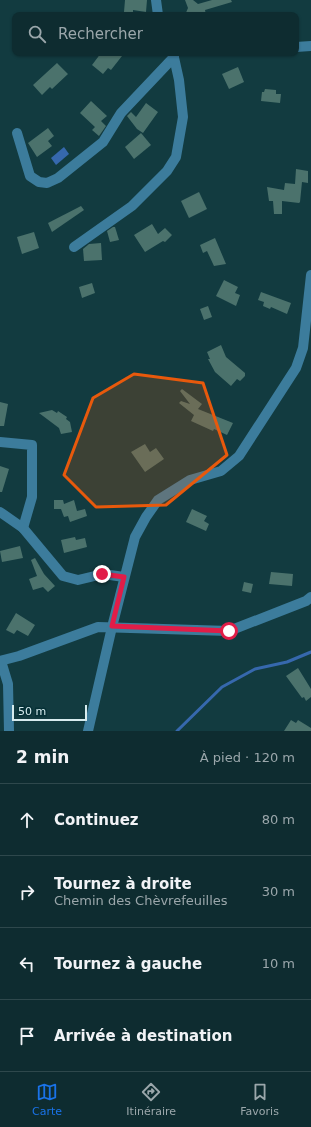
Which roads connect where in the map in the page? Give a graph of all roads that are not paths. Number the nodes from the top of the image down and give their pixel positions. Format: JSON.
{"nodes":[{"id":1,"x":156,"y":0,"type":"edge"},
{"id":2,"x":158,"y":12,"type":"edge"},
{"id":3,"x":311,"y":46,"type":"edge"},
{"id":4,"x":299,"y":47,"type":"edge"},
{"id":5,"x":173,"y":56,"type":"edge"},
{"id":6,"x":174,"y":56,"type":"edge"},
{"id":7,"x":17,"y":133,"type":"dead end"},
{"id":8,"x":74,"y":247,"type":"dead end"},
{"id":9,"x":311,"y":275,"type":"edge"},
{"id":10,"x":0,"y":442,"type":"edge"},
{"id":11,"x":0,"y":512,"type":"edge"},
{"id":12,"x":23,"y":528,"type":"junction"},
{"id":13,"x":124,"y":577,"type":"junction"},
{"id":14,"x":311,"y":597,"type":"edge"},
{"id":15,"x":112,"y":626,"type":"junction"},
{"id":16,"x":1,"y":661,"type":"edge"},
{"id":17,"x":9,"y":731,"type":"edge"},
{"id":18,"x":88,"y":731,"type":"edge"}],
"edges":[{"from":1,"to":2,"type":"street"},
{"from":3,"to":4,"type":"street"},
{"from":5,"to":7,"type":"street"},
{"from":6,"to":8,"type":"street"},
{"from":9,"to":13,"type":"street"},
{"from":10,"to":12,"type":"street"},
{"from":11,"to":12,"type":"street"},
{"from":12,"to":13,"type":"street"},
{"from":13,"to":15,"type":"street"},
{"from":14,"to":15,"type":"street"},
{"from":15,"to":16,"type":"street"},
{"from":15,"to":18,"type":"street"},
{"from":16,"to":17,"type":"street"}]}
